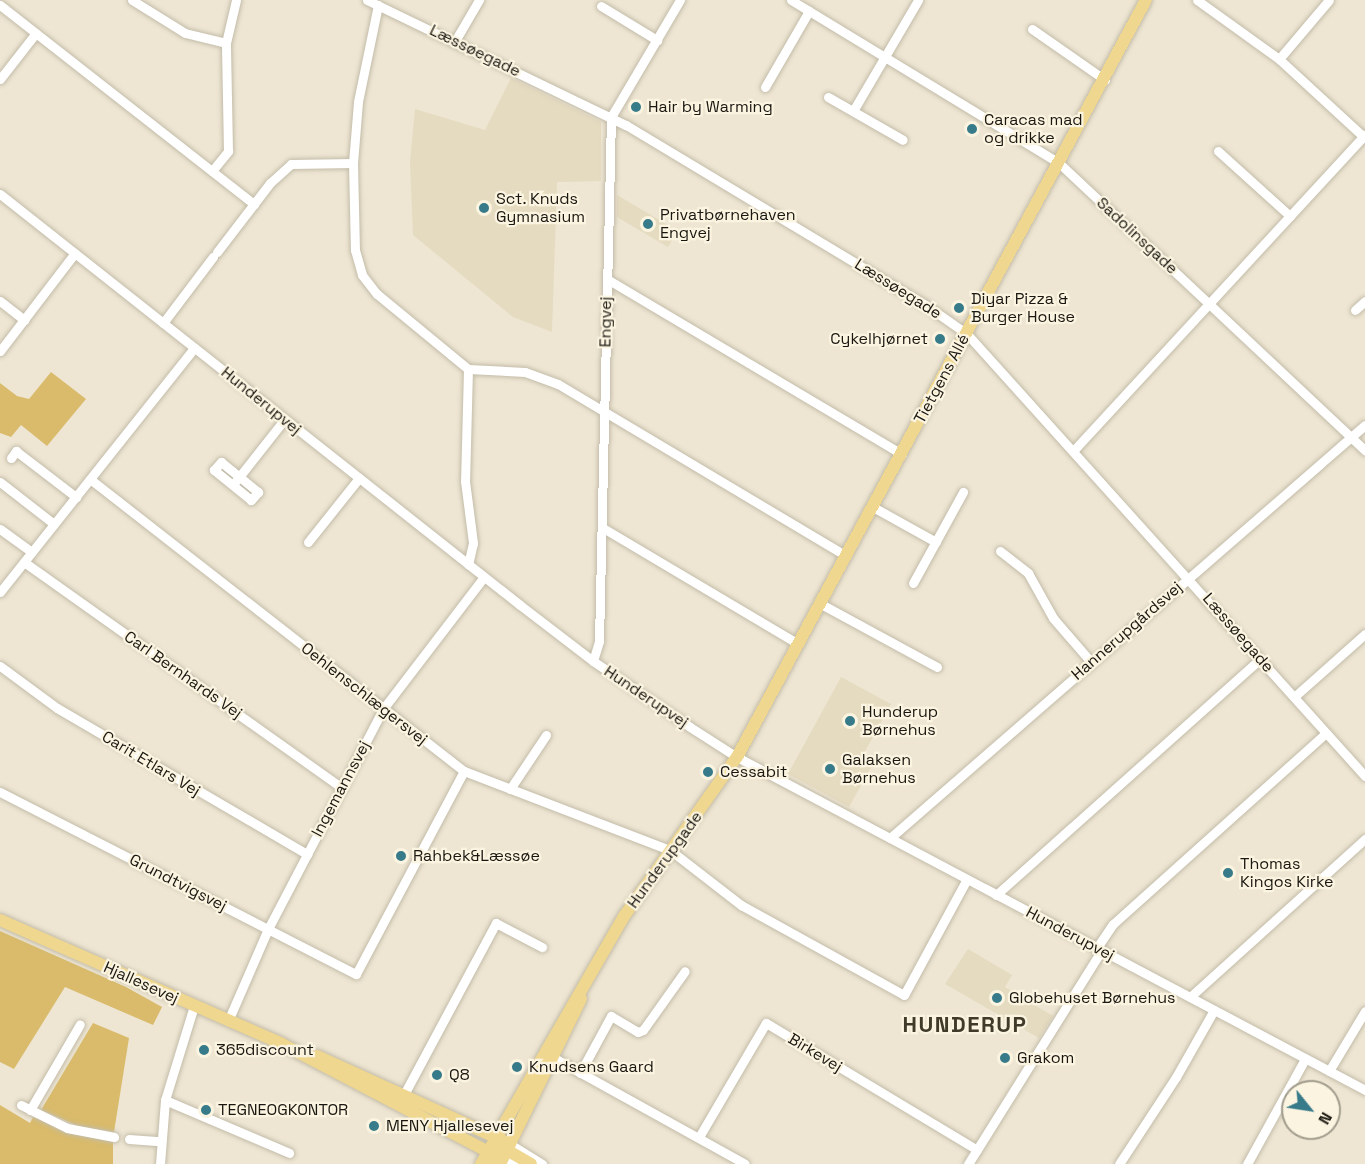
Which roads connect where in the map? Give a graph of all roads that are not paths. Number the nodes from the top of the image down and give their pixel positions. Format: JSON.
{"nodes":[{"id":1,"x":132,"y":0,"type":"edge"},
{"id":2,"x":236,"y":0,"type":"edge"},
{"id":3,"x":367,"y":0,"type":"edge"},
{"id":4,"x":479,"y":0,"type":"edge"},
{"id":5,"x":680,"y":0,"type":"edge"},
{"id":6,"x":791,"y":0,"type":"edge"},
{"id":7,"x":918,"y":0,"type":"edge"},
{"id":8,"x":1146,"y":0,"type":"edge"},
{"id":9,"x":1197,"y":0,"type":"edge"},
{"id":10,"x":1329,"y":0,"type":"edge"},
{"id":11,"x":0,"y":4,"type":"edge"},
{"id":12,"x":378,"y":5,"type":"junction"},
{"id":13,"x":601,"y":6,"type":"dead end"},
{"id":14,"x":809,"y":11,"type":"junction"},
{"id":15,"x":1032,"y":29,"type":"dead end"},
{"id":16,"x":36,"y":33,"type":"junction"},
{"id":17,"x":657,"y":39,"type":"junction"},
{"id":18,"x":455,"y":41,"type":"junction"},
{"id":19,"x":226,"y":43,"type":"junction"},
{"id":20,"x":884,"y":55,"type":"junction"},
{"id":21,"x":1279,"y":59,"type":"junction"},
{"id":22,"x":0,"y":79,"type":"edge"},
{"id":23,"x":1105,"y":80,"type":"junction"},
{"id":24,"x":765,"y":87,"type":"dead end"},
{"id":25,"x":828,"y":97,"type":"dead end"},
{"id":26,"x":853,"y":111,"type":"junction"},
{"id":27,"x":611,"y":117,"type":"junction"},
{"id":28,"x":1364,"y":137,"type":"edge"},
{"id":29,"x":903,"y":140,"type":"dead end"},
{"id":30,"x":1218,"y":151,"type":"dead end"},
{"id":31,"x":353,"y":163,"type":"junction"},
{"id":32,"x":1059,"y":163,"type":"junction"},
{"id":33,"x":212,"y":171,"type":"junction"},
{"id":34,"x":0,"y":194,"type":"edge"},
{"id":35,"x":254,"y":204,"type":"junction"},
{"id":36,"x":1290,"y":216,"type":"junction"},
{"id":37,"x":75,"y":253,"type":"junction"},
{"id":38,"x":607,"y":279,"type":"junction"},
{"id":39,"x":0,"y":301,"type":"edge"},
{"id":40,"x":1365,"y":301,"type":"edge"},
{"id":41,"x":1209,"y":304,"type":"junction"},
{"id":42,"x":1355,"y":310,"type":"dead end"},
{"id":43,"x":24,"y":320,"type":"junction"},
{"id":44,"x":162,"y":323,"type":"junction"},
{"id":45,"x":967,"y":334,"type":"junction"},
{"id":46,"x":194,"y":348,"type":"junction"},
{"id":47,"x":0,"y":349,"type":"edge"},
{"id":48,"x":468,"y":369,"type":"junction"},
{"id":49,"x":604,"y":411,"type":"junction"},
{"id":50,"x":284,"y":420,"type":"junction"},
{"id":51,"x":1365,"y":425,"type":"edge"},
{"id":52,"x":1353,"y":436,"type":"junction"},
{"id":53,"x":1074,"y":450,"type":"junction"},
{"id":54,"x":1365,"y":450,"type":"edge"},
{"id":55,"x":902,"y":454,"type":"junction"},
{"id":56,"x":11,"y":458,"type":"dead end"},
{"id":57,"x":239,"y":477,"type":"junction"},
{"id":58,"x":359,"y":478,"type":"junction"},
{"id":59,"x":90,"y":479,"type":"junction"},
{"id":60,"x":0,"y":482,"type":"edge"},
{"id":61,"x":232,"y":485,"type":"junction"},
{"id":62,"x":963,"y":492,"type":"dead end"},
{"id":63,"x":76,"y":497,"type":"junction"},
{"id":64,"x":873,"y":507,"type":"junction"},
{"id":65,"x":54,"y":524,"type":"junction"},
{"id":66,"x":603,"y":528,"type":"junction"},
{"id":67,"x":0,"y":529,"type":"edge"},
{"id":68,"x":308,"y":542,"type":"dead end"},
{"id":69,"x":936,"y":542,"type":"junction"},
{"id":70,"x":1000,"y":550,"type":"dead end"},
{"id":71,"x":32,"y":552,"type":"junction"},
{"id":72,"x":847,"y":556,"type":"junction"},
{"id":73,"x":24,"y":562,"type":"junction"},
{"id":74,"x":468,"y":564,"type":"junction"},
{"id":75,"x":484,"y":577,"type":"junction"},
{"id":76,"x":1189,"y":578,"type":"junction"},
{"id":77,"x":913,"y":583,"type":"dead end"},
{"id":78,"x":1,"y":587,"type":"edge"},
{"id":79,"x":820,"y":604,"type":"junction"},
{"id":80,"x":1365,"y":634,"type":"edge"},
{"id":81,"x":798,"y":644,"type":"junction"},
{"id":82,"x":1260,"y":658,"type":"junction"},
{"id":83,"x":593,"y":661,"type":"junction"},
{"id":84,"x":1091,"y":662,"type":"junction"},
{"id":85,"x":0,"y":666,"type":"edge"},
{"id":86,"x":937,"y":667,"type":"dead end"},
{"id":87,"x":1294,"y":697,"type":"junction"},
{"id":88,"x":383,"y":709,"type":"junction"},
{"id":89,"x":1326,"y":733,"type":"junction"},
{"id":90,"x":546,"y":735,"type":"dead end"},
{"id":91,"x":737,"y":757,"type":"junction"},
{"id":92,"x":464,"y":771,"type":"junction"},
{"id":93,"x":1365,"y":776,"type":"edge"},
{"id":94,"x":342,"y":788,"type":"junction"},
{"id":95,"x":510,"y":789,"type":"junction"},
{"id":96,"x":0,"y":792,"type":"edge"},
{"id":97,"x":890,"y":838,"type":"junction"},
{"id":98,"x":1365,"y":839,"type":"edge"},
{"id":99,"x":670,"y":850,"type":"junction"},
{"id":100,"x":307,"y":854,"type":"junction"},
{"id":101,"x":967,"y":879,"type":"junction"},
{"id":102,"x":996,"y":895,"type":"junction"},
{"id":103,"x":0,"y":920,"type":"edge"},
{"id":104,"x":268,"y":929,"type":"junction"},
{"id":105,"x":542,"y":947,"type":"dead end"},
{"id":106,"x":1099,"y":950,"type":"junction"},
{"id":107,"x":596,"y":965,"type":"junction"},
{"id":108,"x":685,"y":971,"type":"dead end"},
{"id":109,"x":1190,"y":997,"type":"junction"},
{"id":110,"x":195,"y":1006,"type":"junction"},
{"id":111,"x":1214,"y":1010,"type":"junction"},
{"id":112,"x":1365,"y":1011,"type":"edge"},
{"id":113,"x":228,"y":1021,"type":"junction"},
{"id":114,"x":80,"y":1024,"type":"dead end"},
{"id":115,"x":282,"y":1044,"type":"junction"},
{"id":116,"x":554,"y":1058,"type":"junction"},
{"id":117,"x":1305,"y":1059,"type":"junction"},
{"id":118,"x":1329,"y":1071,"type":"junction"},
{"id":119,"x":580,"y":1073,"type":"junction"},
{"id":120,"x":1365,"y":1090,"type":"edge"},
{"id":121,"x":404,"y":1094,"type":"junction"},
{"id":122,"x":165,"y":1100,"type":"junction"},
{"id":123,"x":402,"y":1107,"type":"junction"},
{"id":124,"x":114,"y":1137,"type":"dead end"},
{"id":125,"x":699,"y":1137,"type":"junction"},
{"id":126,"x":129,"y":1138,"type":"dead end"},
{"id":127,"x":160,"y":1141,"type":"junction"},
{"id":128,"x":499,"y":1149,"type":"edge"},
{"id":129,"x":977,"y":1150,"type":"junction"},
{"id":130,"x":289,"y":1153,"type":"dead end"},
{"id":131,"x":160,"y":1164,"type":"edge"},
{"id":132,"x":481,"y":1164,"type":"edge"},
{"id":133,"x":518,"y":1164,"type":"edge"},
{"id":134,"x":531,"y":1164,"type":"edge"},
{"id":135,"x":542,"y":1164,"type":"edge"},
{"id":136,"x":745,"y":1164,"type":"edge"},
{"id":137,"x":968,"y":1164,"type":"edge"},
{"id":138,"x":1119,"y":1164,"type":"edge"},
{"id":139,"x":1247,"y":1164,"type":"edge"}],
"edges":[{"from":1,"to":19,"type":"street"},
{"from":2,"to":19,"type":"street"},
{"from":3,"to":12,"type":"street","name":"Læssøegade"},
{"from":4,"to":18,"type":"street"},
{"from":5,"to":17,"type":"street","name":"Engvej"},
{"from":6,"to":14,"type":"street","name":"Sadolinsgade"},
{"from":7,"to":20,"type":"street"},
{"from":8,"to":23,"type":"main road","name":"Tietgens Allé"},
{"from":9,"to":21,"type":"street"},
{"from":10,"to":21,"type":"street"},
{"from":11,"to":16,"type":"street"},
{"from":12,"to":18,"type":"street","name":"Læssøegade"},
{"from":12,"to":31,"type":"street"},
{"from":13,"to":17,"type":"street"},
{"from":14,"to":20,"type":"street","name":"Sadolinsgade"},
{"from":14,"to":24,"type":"street"},
{"from":15,"to":23,"type":"street"},
{"from":16,"to":22,"type":"street"},
{"from":16,"to":33,"type":"street"},
{"from":17,"to":27,"type":"street","name":"Engvej"},
{"from":18,"to":27,"type":"street","name":"Læssøegade"},
{"from":19,"to":33,"type":"street"},
{"from":20,"to":26,"type":"street"},
{"from":20,"to":32,"type":"street","name":"Sadolinsgade"},
{"from":21,"to":28,"type":"street"},
{"from":23,"to":32,"type":"main road","name":"Tietgens Allé"},
{"from":25,"to":26,"type":"street"},
{"from":26,"to":29,"type":"street"},
{"from":27,"to":38,"type":"street","name":"Engvej"},
{"from":27,"to":45,"type":"street","name":"Læssøegade"},
{"from":28,"to":36,"type":"street"},
{"from":30,"to":36,"type":"street"},
{"from":31,"to":35,"type":"street"},
{"from":31,"to":48,"type":"street"},
{"from":32,"to":41,"type":"street","name":"Sadolinsgade"},
{"from":32,"to":45,"type":"main road","name":"Tietgens Allé"},
{"from":33,"to":35,"type":"street"},
{"from":34,"to":37,"type":"street","name":"Hunderupvej"},
{"from":35,"to":44,"type":"street"},
{"from":36,"to":41,"type":"street"},
{"from":37,"to":43,"type":"street"},
{"from":37,"to":44,"type":"street","name":"Hunderupvej"},
{"from":38,"to":49,"type":"street","name":"Engvej"},
{"from":38,"to":55,"type":"street"},
{"from":39,"to":43,"type":"street"},
{"from":40,"to":42,"type":"street"},
{"from":41,"to":52,"type":"street","name":"Sadolinsgade"},
{"from":41,"to":53,"type":"street"},
{"from":43,"to":47,"type":"street"},
{"from":44,"to":46,"type":"street","name":"Hunderupvej"},
{"from":45,"to":53,"type":"street","name":"Læssøegade"},
{"from":45,"to":55,"type":"main road","name":"Tietgens Allé"},
{"from":46,"to":50,"type":"street","name":"Hunderupvej"},
{"from":46,"to":59,"type":"street"},
{"from":48,"to":49,"type":"street"},
{"from":48,"to":74,"type":"street"},
{"from":49,"to":66,"type":"street","name":"Engvej"},
{"from":49,"to":72,"type":"street"},
{"from":50,"to":57,"type":"street"},
{"from":50,"to":58,"type":"street","name":"Hunderupvej"},
{"from":51,"to":52,"type":"street","name":"Hannerupgårdsvej"},
{"from":52,"to":54,"type":"street","name":"Sadolinsgade"},
{"from":52,"to":76,"type":"street","name":"Hannerupgårdsvej"},
{"from":53,"to":76,"type":"street","name":"Læssøegade"},
{"from":55,"to":64,"type":"main road","name":"Tietgens Allé"},
{"from":56,"to":63,"type":"street"},
{"from":57,"to":61,"type":"street"},
{"from":57,"to":61,"type":"street"},
{"from":57,"to":61,"type":"street"},
{"from":58,"to":68,"type":"street"},
{"from":58,"to":74,"type":"street","name":"Hunderupvej"},
{"from":59,"to":63,"type":"street"},
{"from":59,"to":88,"type":"street","name":"Oehlenschlægersvej"},
{"from":60,"to":65,"type":"street"},
{"from":62,"to":69,"type":"street"},
{"from":63,"to":65,"type":"street"},
{"from":64,"to":69,"type":"street"},
{"from":64,"to":72,"type":"main road","name":"Tietgens Allé"},
{"from":65,"to":71,"type":"street"},
{"from":66,"to":81,"type":"street"},
{"from":66,"to":83,"type":"street","name":"Engvej"},
{"from":67,"to":71,"type":"street"},
{"from":69,"to":77,"type":"street"},
{"from":70,"to":84,"type":"street"},
{"from":71,"to":73,"type":"street"},
{"from":72,"to":79,"type":"main road","name":"Tietgens Allé"},
{"from":73,"to":78,"type":"street"},
{"from":73,"to":94,"type":"street","name":"Carl Bernhards Vej"},
{"from":74,"to":75,"type":"street","name":"Hunderupvej"},
{"from":75,"to":83,"type":"street","name":"Hunderupvej"},
{"from":75,"to":88,"type":"street","name":"Ingemannsvej"},
{"from":76,"to":82,"type":"street","name":"Læssøegade"},
{"from":76,"to":84,"type":"street","name":"Hannerupgårdsvej"},
{"from":79,"to":81,"type":"main road","name":"Tietgens Allé"},
{"from":79,"to":86,"type":"street"},
{"from":80,"to":87,"type":"street"},
{"from":81,"to":91,"type":"main road","name":"Tietgens Allé"},
{"from":82,"to":87,"type":"street","name":"Læssøegade"},
{"from":82,"to":102,"type":"street"},
{"from":83,"to":91,"type":"street","name":"Hunderupvej"},
{"from":84,"to":97,"type":"street","name":"Hannerupgårdsvej"},
{"from":85,"to":100,"type":"street","name":"Carit Etlars Vej"},
{"from":87,"to":89,"type":"street","name":"Læssøegade"},
{"from":88,"to":92,"type":"street","name":"Oehlenschlægersvej"},
{"from":88,"to":94,"type":"street","name":"Ingemannsvej"},
{"from":89,"to":93,"type":"street","name":"Læssøegade"},
{"from":89,"to":106,"type":"street"},
{"from":90,"to":95,"type":"street"},
{"from":91,"to":97,"type":"street","name":"Hunderupvej"},
{"from":91,"to":99,"type":"main road","name":"Hunderupgade"},
{"from":92,"to":95,"type":"street","name":"Oehlenschlægersvej"},
{"from":92,"to":104,"type":"street","name":"Grundtvigsvej"},
{"from":94,"to":100,"type":"street","name":"Ingemannsvej"},
{"from":95,"to":99,"type":"street","name":"Oehlenschlægersvej"},
{"from":96,"to":104,"type":"street","name":"Grundtvigsvej"},
{"from":97,"to":101,"type":"street","name":"Hunderupvej"},
{"from":98,"to":109,"type":"street"},
{"from":99,"to":101,"type":"street","name":"Oehlenschlægersvej"},
{"from":99,"to":107,"type":"main road","name":"Hunderupgade"},
{"from":100,"to":104,"type":"street","name":"Ingemannsvej"},
{"from":101,"to":102,"type":"street","name":"Hunderupvej"},
{"from":102,"to":106,"type":"street","name":"Hunderupvej"},
{"from":103,"to":110,"type":"main road","name":"Hjallesevej"},
{"from":104,"to":113,"type":"street","name":"Ingemannsvej"},
{"from":105,"to":121,"type":"street"},
{"from":106,"to":109,"type":"street","name":"Hunderupvej"},
{"from":106,"to":129,"type":"street"},
{"from":107,"to":116,"type":"main road","name":"Hunderupgade"},
{"from":107,"to":128,"type":"main road","name":"Hunderupgade"},
{"from":108,"to":119,"type":"street"},
{"from":109,"to":111,"type":"street","name":"Hunderupvej"},
{"from":110,"to":113,"type":"main road","name":"Hjallesevej"},
{"from":110,"to":122,"type":"street"},
{"from":111,"to":117,"type":"street","name":"Hunderupvej"},
{"from":111,"to":138,"type":"street"},
{"from":112,"to":118,"type":"street"},
{"from":113,"to":115,"type":"main road","name":"Hjallesevej"},
{"from":114,"to":124,"type":"street"},
{"from":115,"to":121,"type":"main road","name":"Hjallesevej"},
{"from":115,"to":123,"type":"main road","name":"Hjallesevej"},
{"from":116,"to":119,"type":"street"},
{"from":116,"to":128,"type":"main road","name":"Hunderupgade"},
{"from":117,"to":118,"type":"street","name":"Hunderupvej"},
{"from":117,"to":139,"type":"street"},
{"from":118,"to":120,"type":"street","name":"Hunderupvej"},
{"from":119,"to":125,"type":"street"},
{"from":121,"to":123,"type":"street"},
{"from":121,"to":128,"type":"main road","name":"Hjallesevej"},
{"from":122,"to":127,"type":"street"},
{"from":122,"to":130,"type":"street"},
{"from":123,"to":128,"type":"main road","name":"Hjallesevej"},
{"from":125,"to":129,"type":"street","name":"Birkevej"},
{"from":125,"to":136,"type":"street"},
{"from":126,"to":127,"type":"street"},
{"from":127,"to":131,"type":"street"},
{"from":128,"to":132,"type":"main road"},
{"from":128,"to":133,"type":"street","name":"Hjallesevej"},
{"from":128,"to":134,"type":"main road"},
{"from":128,"to":135,"type":"street","name":"Hjallesevej"},
{"from":129,"to":137,"type":"street"}]}
